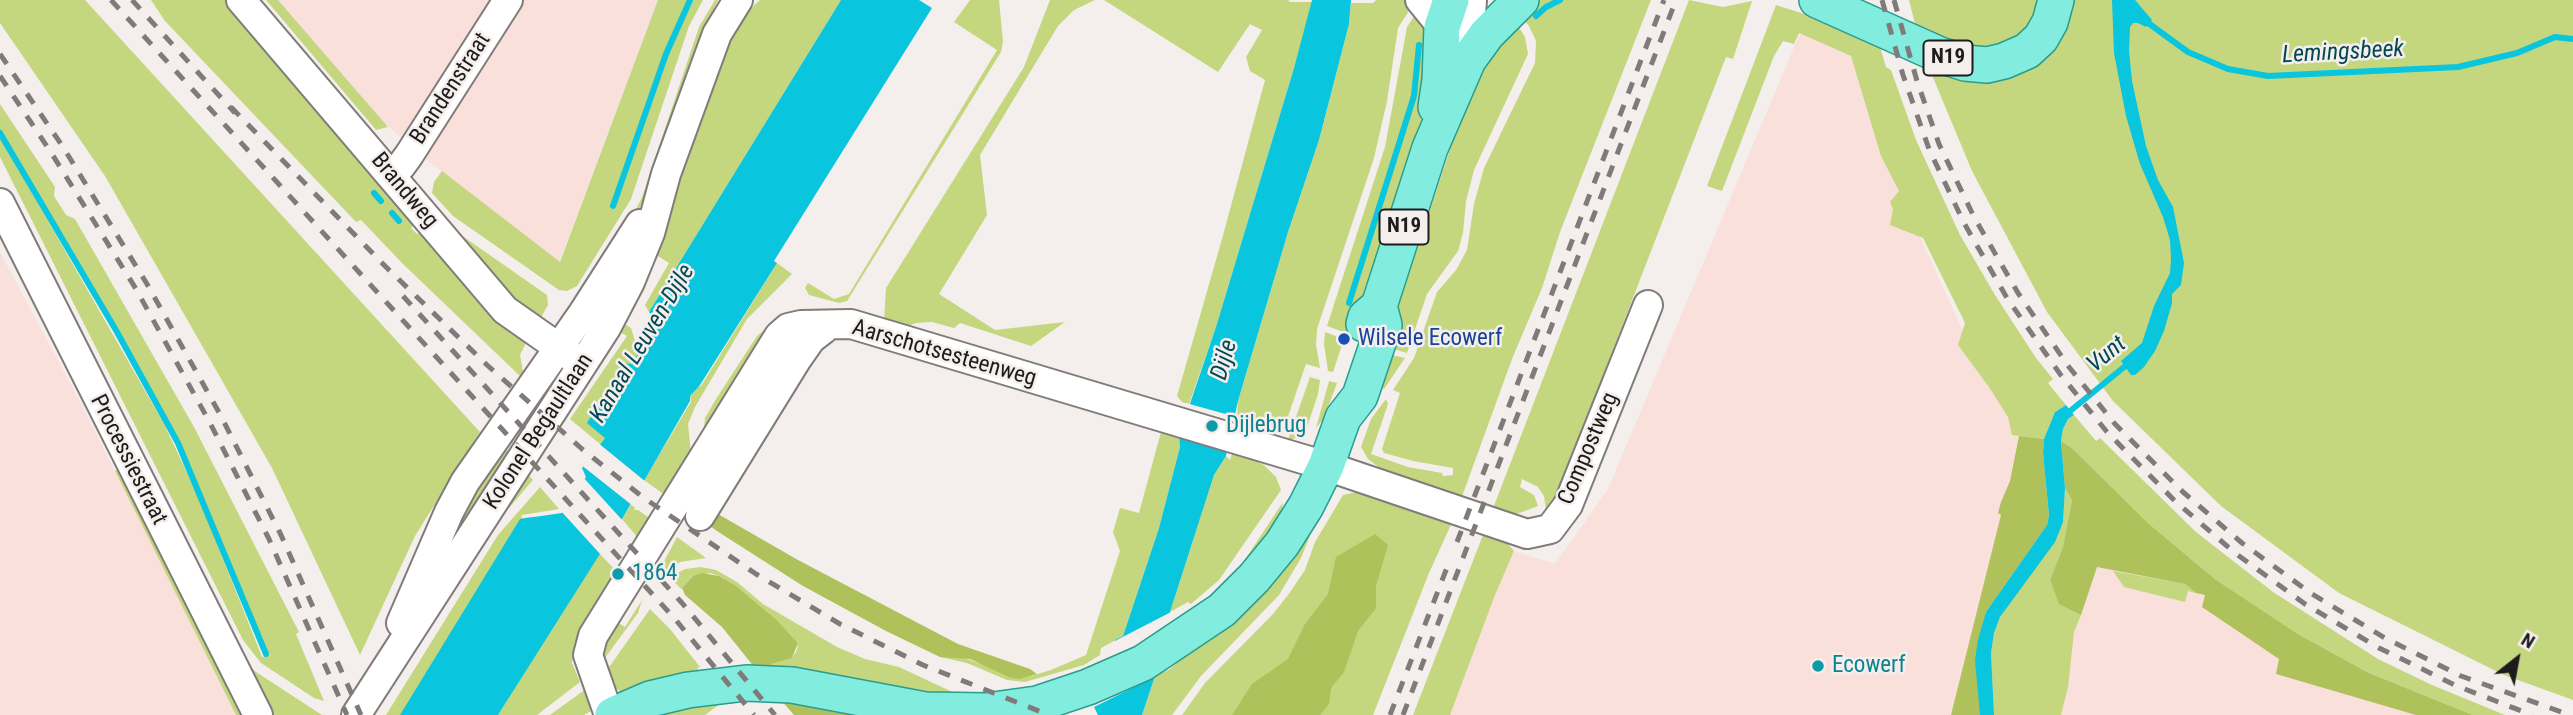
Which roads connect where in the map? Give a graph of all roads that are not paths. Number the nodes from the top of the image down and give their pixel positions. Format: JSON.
{"nodes":[{"id":1,"x":240,"y":0,"type":"edge"},
{"id":2,"x":509,"y":0,"type":"edge"},
{"id":3,"x":738,"y":0,"type":"edge"},
{"id":4,"x":1420,"y":0,"type":"edge"},
{"id":5,"x":1472,"y":0,"type":"edge"},
{"id":6,"x":1521,"y":0,"type":"edge"},
{"id":7,"x":1817,"y":0,"type":"edge"},
{"id":8,"x":2056,"y":0,"type":"edge"},
{"id":9,"x":1446,"y":13,"type":"edge"},
{"id":10,"x":1468,"y":60,"type":"junction"},
{"id":11,"x":1430,"y":148,"type":"junction"},
{"id":12,"x":389,"y":173,"type":"junction"},
{"id":13,"x":666,"y":174,"type":"junction"},
{"id":14,"x":0,"y":203,"type":"edge"},
{"id":15,"x":1648,"y":305,"type":"dead end"},
{"id":16,"x":829,"y":325,"type":"junction"},
{"id":17,"x":558,"y":348,"type":"junction"},
{"id":18,"x":583,"y":364,"type":"junction"},
{"id":19,"x":1326,"y":466,"type":"junction"},
{"id":20,"x":700,"y":516,"type":"dead end"},
{"id":21,"x":381,"y":674,"type":"junction"},
{"id":22,"x":258,"y":715,"type":"edge"},
{"id":23,"x":356,"y":715,"type":"edge"},
{"id":24,"x":611,"y":715,"type":"edge"}],
"edges":[{"from":1,"to":12,"type":"street","name":"Brandweg"},
{"from":2,"to":12,"type":"street","name":"Brandenstraat"},
{"from":3,"to":13,"type":"street","name":"Kolonel Begaultlaan"},
{"from":4,"to":9,"type":"street","name":"Aarschotsesteenweg"},
{"from":5,"to":10,"type":"street","name":"Aarschotsesteenweg","number":"N19"},
{"from":6,"to":10,"type":"main road","name":"Aarschotsesteenweg","number":"N19"},
{"from":7,"to":8,"type":"main road","number":"N19"},
{"from":9,"to":11,"type":"main road","name":"Aarschotsesteenweg","number":"N19"},
{"from":10,"to":11,"type":"main road","name":"Aarschotsesteenweg","number":"N19"},
{"from":11,"to":19,"type":"main road","name":"Aarschotsesteenweg","number":"N19"},
{"from":12,"to":17,"type":"street","name":"Brandweg"},
{"from":13,"to":17,"type":"street","name":"Kolonel Begaultlaan"},
{"from":13,"to":18,"type":"street","name":"Kolonel Begaultlaan"},
{"from":14,"to":22,"type":"street","name":"Processiestraat"},
{"from":15,"to":19,"type":"street","name":"Compostweg"},
{"from":16,"to":19,"type":"street","name":"Aarschotsesteenweg"},
{"from":16,"to":20,"type":"street"},
{"from":16,"to":24,"type":"street","name":"Aarschotsesteenweg"},
{"from":17,"to":18,"type":"street","name":"Brandweg"},
{"from":17,"to":21,"type":"street","name":"Kolonel Begaultlaan"},
{"from":18,"to":21,"type":"street","name":"Kolonel Begaultlaan"},
{"from":19,"to":24,"type":"main road","name":"Aarschotsesteenweg","number":"N19"},
{"from":21,"to":23,"type":"street","name":"Kolonel Begaultlaan"}]}
